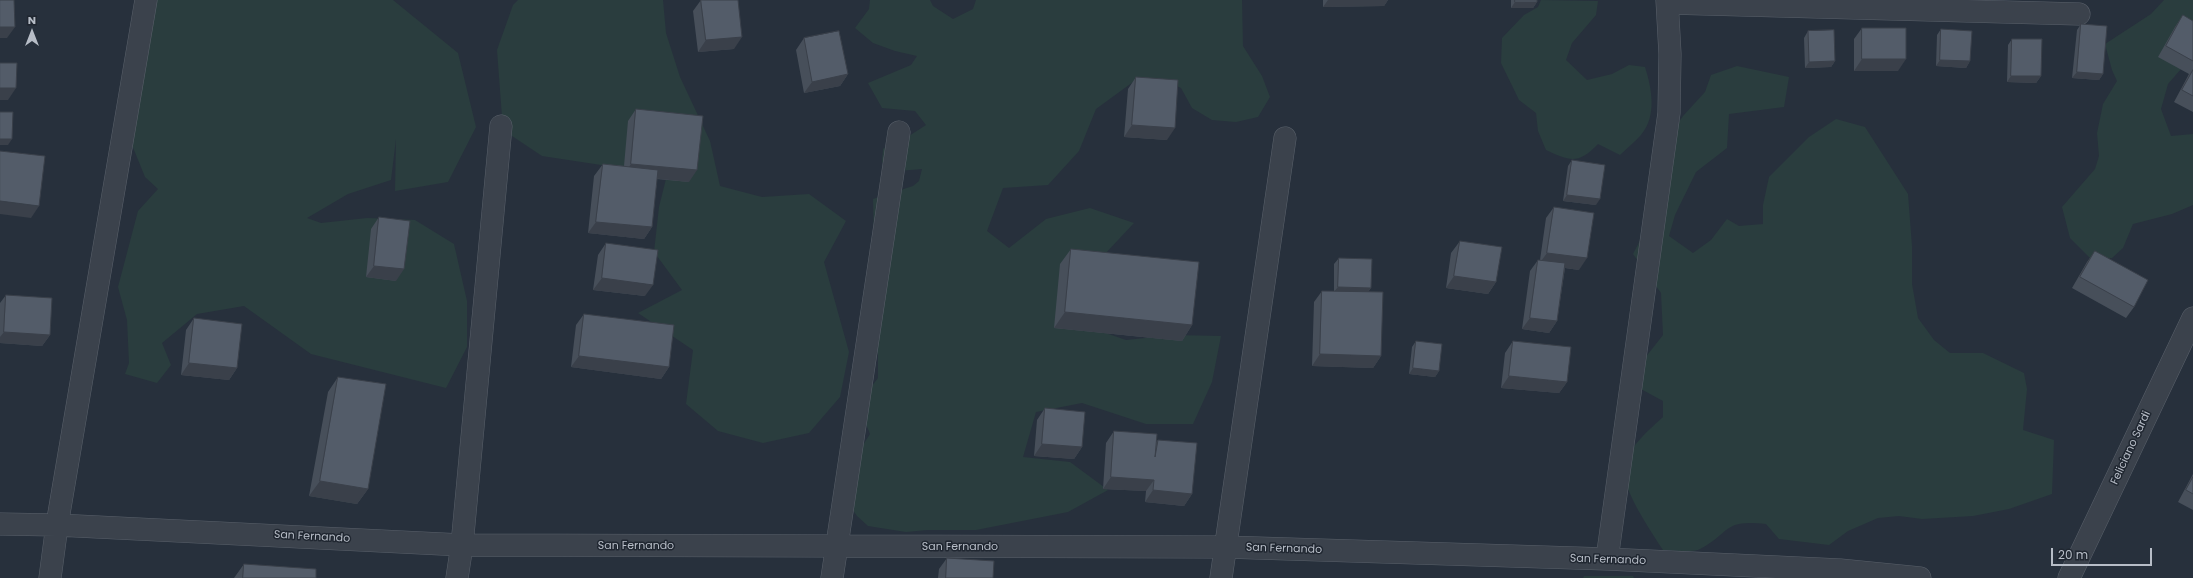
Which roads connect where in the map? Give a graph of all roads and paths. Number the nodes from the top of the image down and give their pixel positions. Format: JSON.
{"nodes":[{"id":1,"x":146,"y":0,"type":"edge"},
{"id":2,"x":1667,"y":2,"type":"edge"},
{"id":3,"x":2079,"y":14,"type":"dead end"},
{"id":4,"x":501,"y":126,"type":"dead end"},
{"id":5,"x":899,"y":132,"type":"dead end"},
{"id":6,"x":1285,"y":138,"type":"dead end"},
{"id":7,"x":2193,"y":318,"type":"edge"},
{"id":8,"x":0,"y":524,"type":"edge"},
{"id":9,"x":57,"y":525,"type":"junction"},
{"id":10,"x":462,"y":545,"type":"junction"},
{"id":11,"x":1225,"y":546,"type":"junction"},
{"id":12,"x":837,"y":547,"type":"junction"},
{"id":13,"x":1608,"y":559,"type":"junction"},
{"id":14,"x":50,"y":578,"type":"edge"},
{"id":15,"x":457,"y":578,"type":"edge"},
{"id":16,"x":832,"y":578,"type":"edge"},
{"id":17,"x":1221,"y":578,"type":"edge"},
{"id":18,"x":1920,"y":578,"type":"edge"},
{"id":19,"x":2069,"y":578,"type":"edge"}],
"edges":[{"from":1,"to":9,"type":"street"},
{"from":2,"to":3,"type":"street"},
{"from":2,"to":13,"type":"street"},
{"from":4,"to":10,"type":"street"},
{"from":5,"to":12,"type":"street"},
{"from":6,"to":11,"type":"street"},
{"from":7,"to":19,"type":"street","name":"Feliciano Sardi"},
{"from":8,"to":9,"type":"street","name":"San Fernando"},
{"from":9,"to":10,"type":"street","name":"San Fernando"},
{"from":9,"to":14,"type":"street"},
{"from":10,"to":12,"type":"street","name":"San Fernando"},
{"from":10,"to":15,"type":"street"},
{"from":11,"to":12,"type":"street","name":"San Fernando"},
{"from":11,"to":13,"type":"street","name":"San Fernando"},
{"from":11,"to":17,"type":"street"},
{"from":12,"to":16,"type":"street"},
{"from":13,"to":18,"type":"street","name":"San Fernando"}]}
